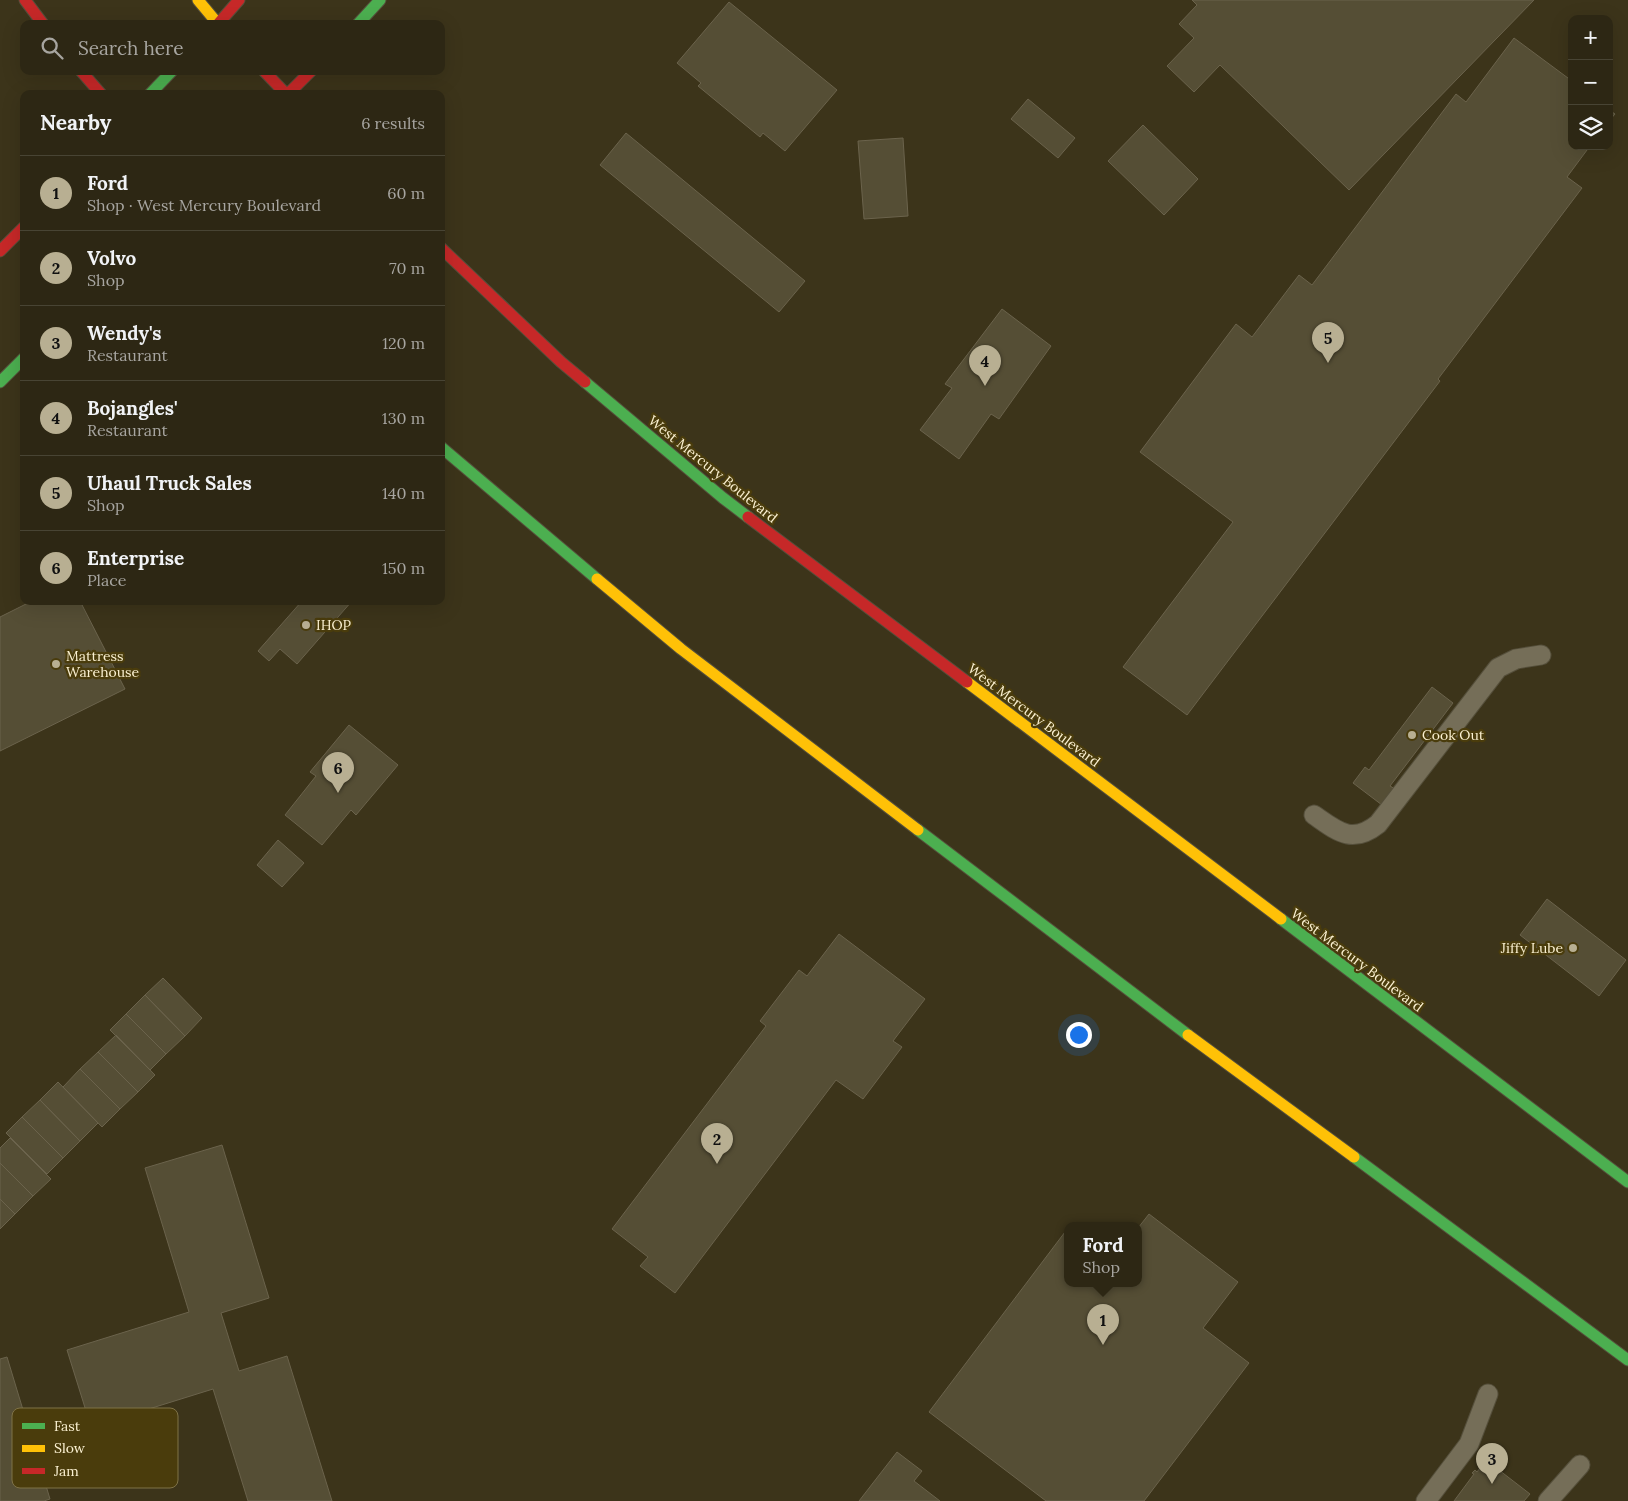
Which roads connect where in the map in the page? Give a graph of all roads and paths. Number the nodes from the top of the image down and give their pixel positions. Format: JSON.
{"nodes":[{"id":1,"x":25,"y":0,"type":"edge"},
{"id":2,"x":198,"y":0,"type":"edge"},
{"id":3,"x":239,"y":0,"type":"edge"},
{"id":4,"x":380,"y":0,"type":"edge"},
{"id":5,"x":40,"y":20,"type":"edge"},
{"id":6,"x":215,"y":20,"type":"edge"},
{"id":7,"x":222,"y":20,"type":"edge"},
{"id":8,"x":362,"y":20,"type":"edge"},
{"id":9,"x":84,"y":75,"type":"edge"},
{"id":10,"x":168,"y":75,"type":"edge"},
{"id":11,"x":268,"y":75,"type":"edge"},
{"id":12,"x":307,"y":75,"type":"edge"},
{"id":13,"x":97,"y":90,"type":"edge"},
{"id":14,"x":154,"y":90,"type":"edge"},
{"id":15,"x":283,"y":90,"type":"edge"},
{"id":16,"x":291,"y":90,"type":"edge"},
{"id":17,"x":20,"y":231,"type":"edge"},
{"id":18,"x":0,"y":251,"type":"edge"},
{"id":19,"x":445,"y":252,"type":"edge"},
{"id":20,"x":20,"y":362,"type":"edge"},
{"id":21,"x":0,"y":382,"type":"edge"},
{"id":22,"x":445,"y":450,"type":"edge"},
{"id":23,"x":1541,"y":655,"type":"dead end"},
{"id":24,"x":1314,"y":815,"type":"dead end"},
{"id":25,"x":1628,"y":1182,"type":"edge"},
{"id":26,"x":1628,"y":1360,"type":"edge"},
{"id":27,"x":1488,"y":1394,"type":"dead end"},
{"id":28,"x":1580,"y":1464,"type":"dead end"},
{"id":29,"x":1426,"y":1501,"type":"edge"},
{"id":30,"x":1548,"y":1501,"type":"edge"}],
"edges":[{"from":1,"to":5,"type":"main road"},
{"from":2,"to":6,"type":"main road"},
{"from":3,"to":7,"type":"main road"},
{"from":4,"to":8,"type":"main road"},
{"from":9,"to":13,"type":"main road"},
{"from":10,"to":14,"type":"main road"},
{"from":11,"to":15,"type":"main road"},
{"from":12,"to":16,"type":"main road"},
{"from":17,"to":18,"type":"main road"},
{"from":19,"to":25,"type":"main road","name":"West Mercury Boulevard"},
{"from":20,"to":21,"type":"main road"},
{"from":22,"to":26,"type":"main road"},
{"from":23,"to":24,"type":"lane"},
{"from":27,"to":29,"type":"lane"},
{"from":28,"to":30,"type":"lane"}]}
